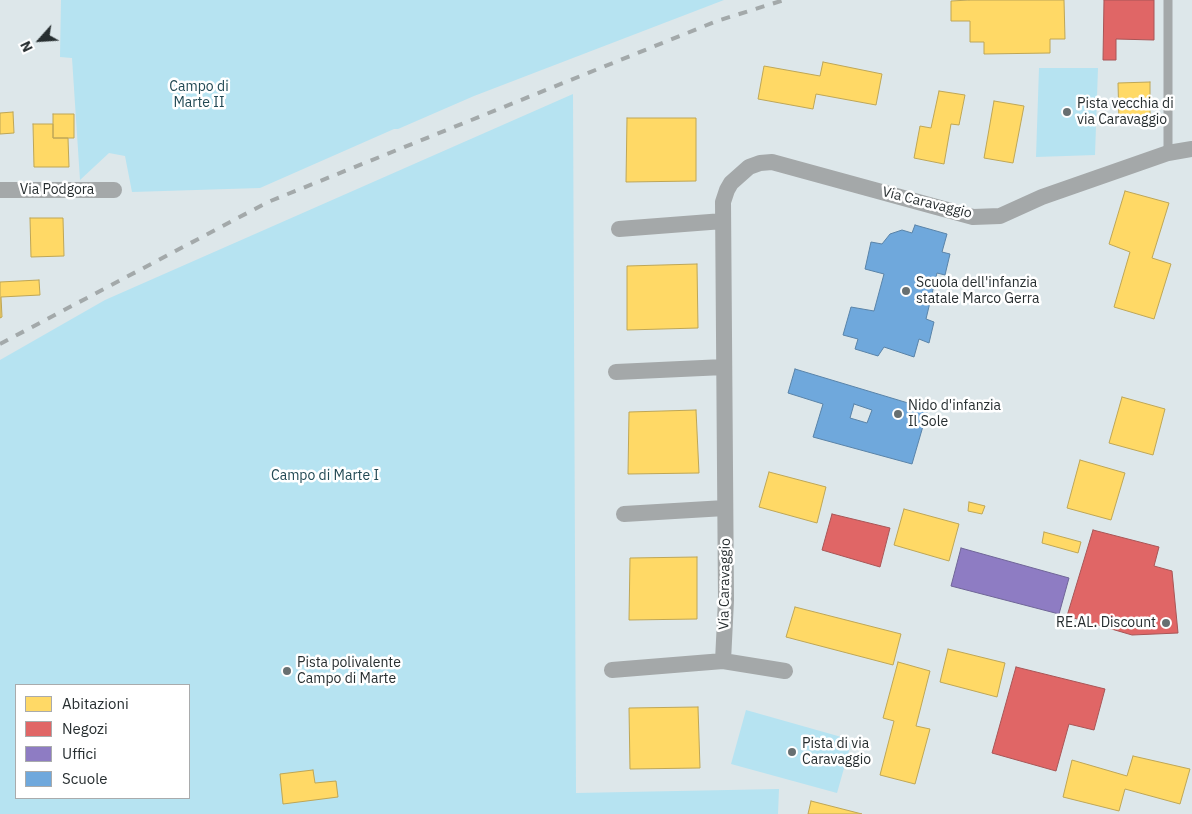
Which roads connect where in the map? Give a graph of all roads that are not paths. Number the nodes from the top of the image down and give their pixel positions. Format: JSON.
{"nodes":[{"id":1,"x":1168,"y":0,"type":"edge"},
{"id":2,"x":1192,"y":149,"type":"edge"},
{"id":3,"x":1168,"y":153,"type":"junction"},
{"id":4,"x":0,"y":190,"type":"edge"},
{"id":5,"x":114,"y":190,"type":"dead end"},
{"id":6,"x":722,"y":221,"type":"junction"},
{"id":7,"x":620,"y":230,"type":"dead end"},
{"id":8,"x":724,"y":367,"type":"junction"},
{"id":9,"x":616,"y":372,"type":"dead end"},
{"id":10,"x":725,"y":508,"type":"junction"},
{"id":11,"x":624,"y":514,"type":"dead end"},
{"id":12,"x":723,"y":661,"type":"junction"},
{"id":13,"x":612,"y":670,"type":"dead end"},
{"id":14,"x":785,"y":671,"type":"dead end"}],
"edges":[{"from":1,"to":3,"type":"lane"},
{"from":2,"to":3,"type":"street","name":"Via Caravaggio"},
{"from":3,"to":6,"type":"street","name":"Via Caravaggio"},
{"from":4,"to":5,"type":"street","name":"Via Podgora"},
{"from":6,"to":7,"type":"street"},
{"from":6,"to":8,"type":"street","name":"Via Caravaggio"},
{"from":8,"to":9,"type":"street"},
{"from":8,"to":10,"type":"street","name":"Via Caravaggio"},
{"from":10,"to":11,"type":"street"},
{"from":10,"to":12,"type":"street","name":"Via Caravaggio"},
{"from":12,"to":13,"type":"street"},
{"from":12,"to":14,"type":"street"}]}
